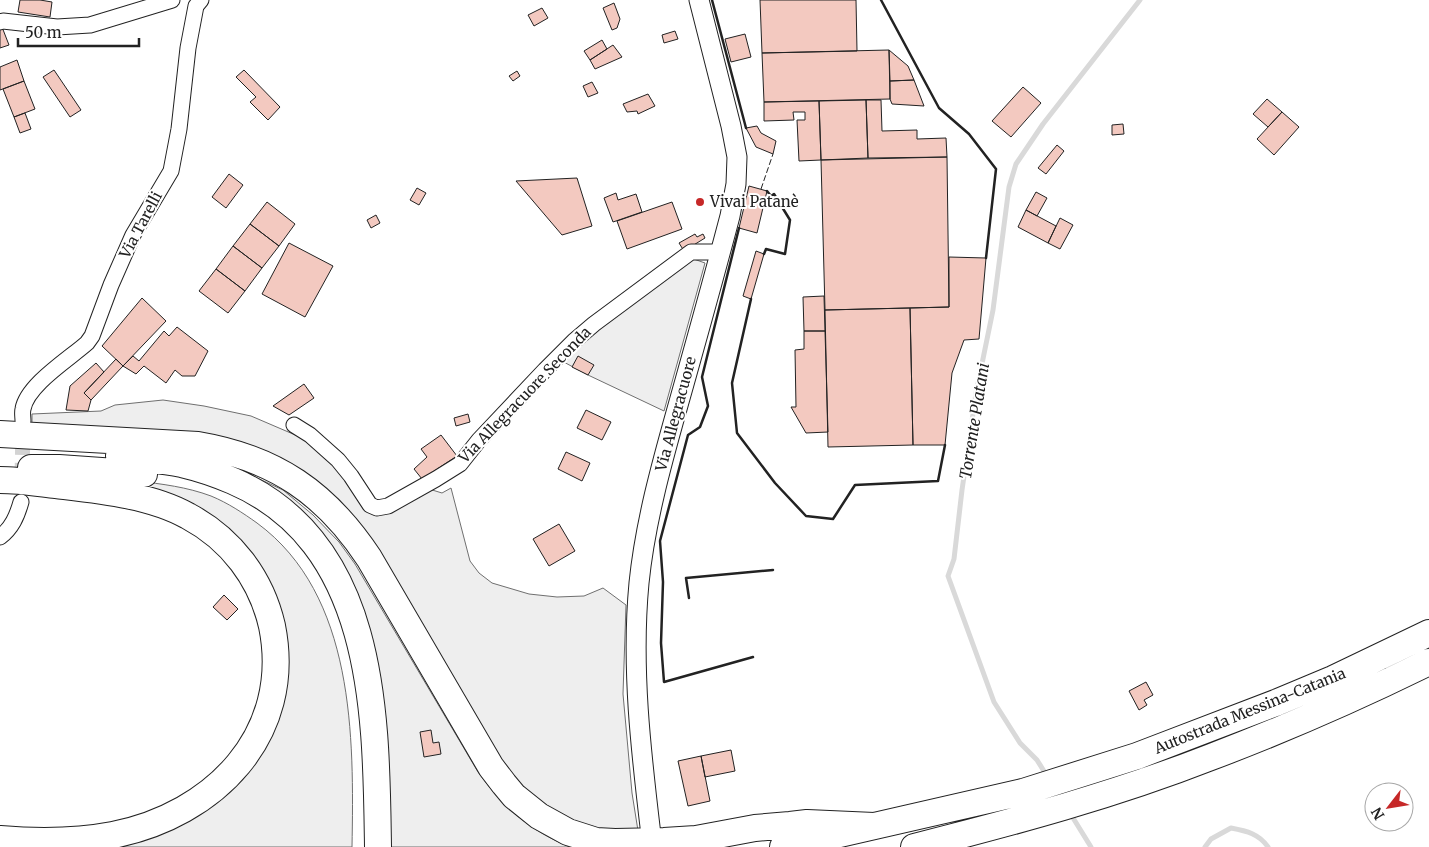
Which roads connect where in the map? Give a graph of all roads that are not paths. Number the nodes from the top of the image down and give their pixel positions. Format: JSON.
{"nodes":[{"id":1,"x":172,"y":0,"type":"edge"},
{"id":2,"x":201,"y":0,"type":"edge"},
{"id":3,"x":699,"y":0,"type":"edge"},
{"id":4,"x":0,"y":22,"type":"edge"},
{"id":5,"x":721,"y":252,"type":"junction"},
{"id":6,"x":23,"y":421,"type":"tunnel mouth"},
{"id":7,"x":294,"y":425,"type":"dead end"},
{"id":8,"x":0,"y":434,"type":"edge"},
{"id":9,"x":83,"y":451,"type":"junction"},
{"id":10,"x":0,"y":452,"type":"edge"},
{"id":11,"x":0,"y":469,"type":"edge"},
{"id":12,"x":0,"y":480,"type":"edge"},
{"id":13,"x":21,"y":502,"type":"dead end"},
{"id":14,"x":0,"y":538,"type":"edge"},
{"id":15,"x":1429,"y":633,"type":"edge"},
{"id":16,"x":1429,"y":662,"type":"edge"},
{"id":17,"x":651,"y":835,"type":"dead end"},
{"id":18,"x":786,"y":836,"type":"edge"},
{"id":19,"x":0,"y":839,"type":"edge"},
{"id":20,"x":361,"y":847,"type":"edge"},
{"id":21,"x":378,"y":847,"type":"edge"},
{"id":22,"x":594,"y":847,"type":"edge"},
{"id":23,"x":690,"y":847,"type":"edge"},
{"id":24,"x":914,"y":847,"type":"edge"}],
"edges":[{"from":1,"to":4,"type":"street"},
{"from":2,"to":6,"type":"street","name":"Via Tarelli"},
{"from":3,"to":5,"type":"street","name":"Via Allegracuore"},
{"from":5,"to":7,"type":"street","name":"Via Allegracuore Seconda"},
{"from":5,"to":17,"type":"street","name":"Via Allegracuore"},
{"from":8,"to":18,"type":"highway"},
{"from":9,"to":10,"type":"highway"},
{"from":9,"to":21,"type":"highway"},
{"from":9,"to":22,"type":"highway"},
{"from":11,"to":20,"type":"highway"},
{"from":12,"to":19,"type":"highway"},
{"from":13,"to":14,"type":"street"},
{"from":15,"to":18,"type":"highway","name":"Autostrada Messina-Catania"},
{"from":16,"to":24,"type":"highway","name":"Autostrada Messina-Catania"},
{"from":18,"to":23,"type":"highway"}]}
